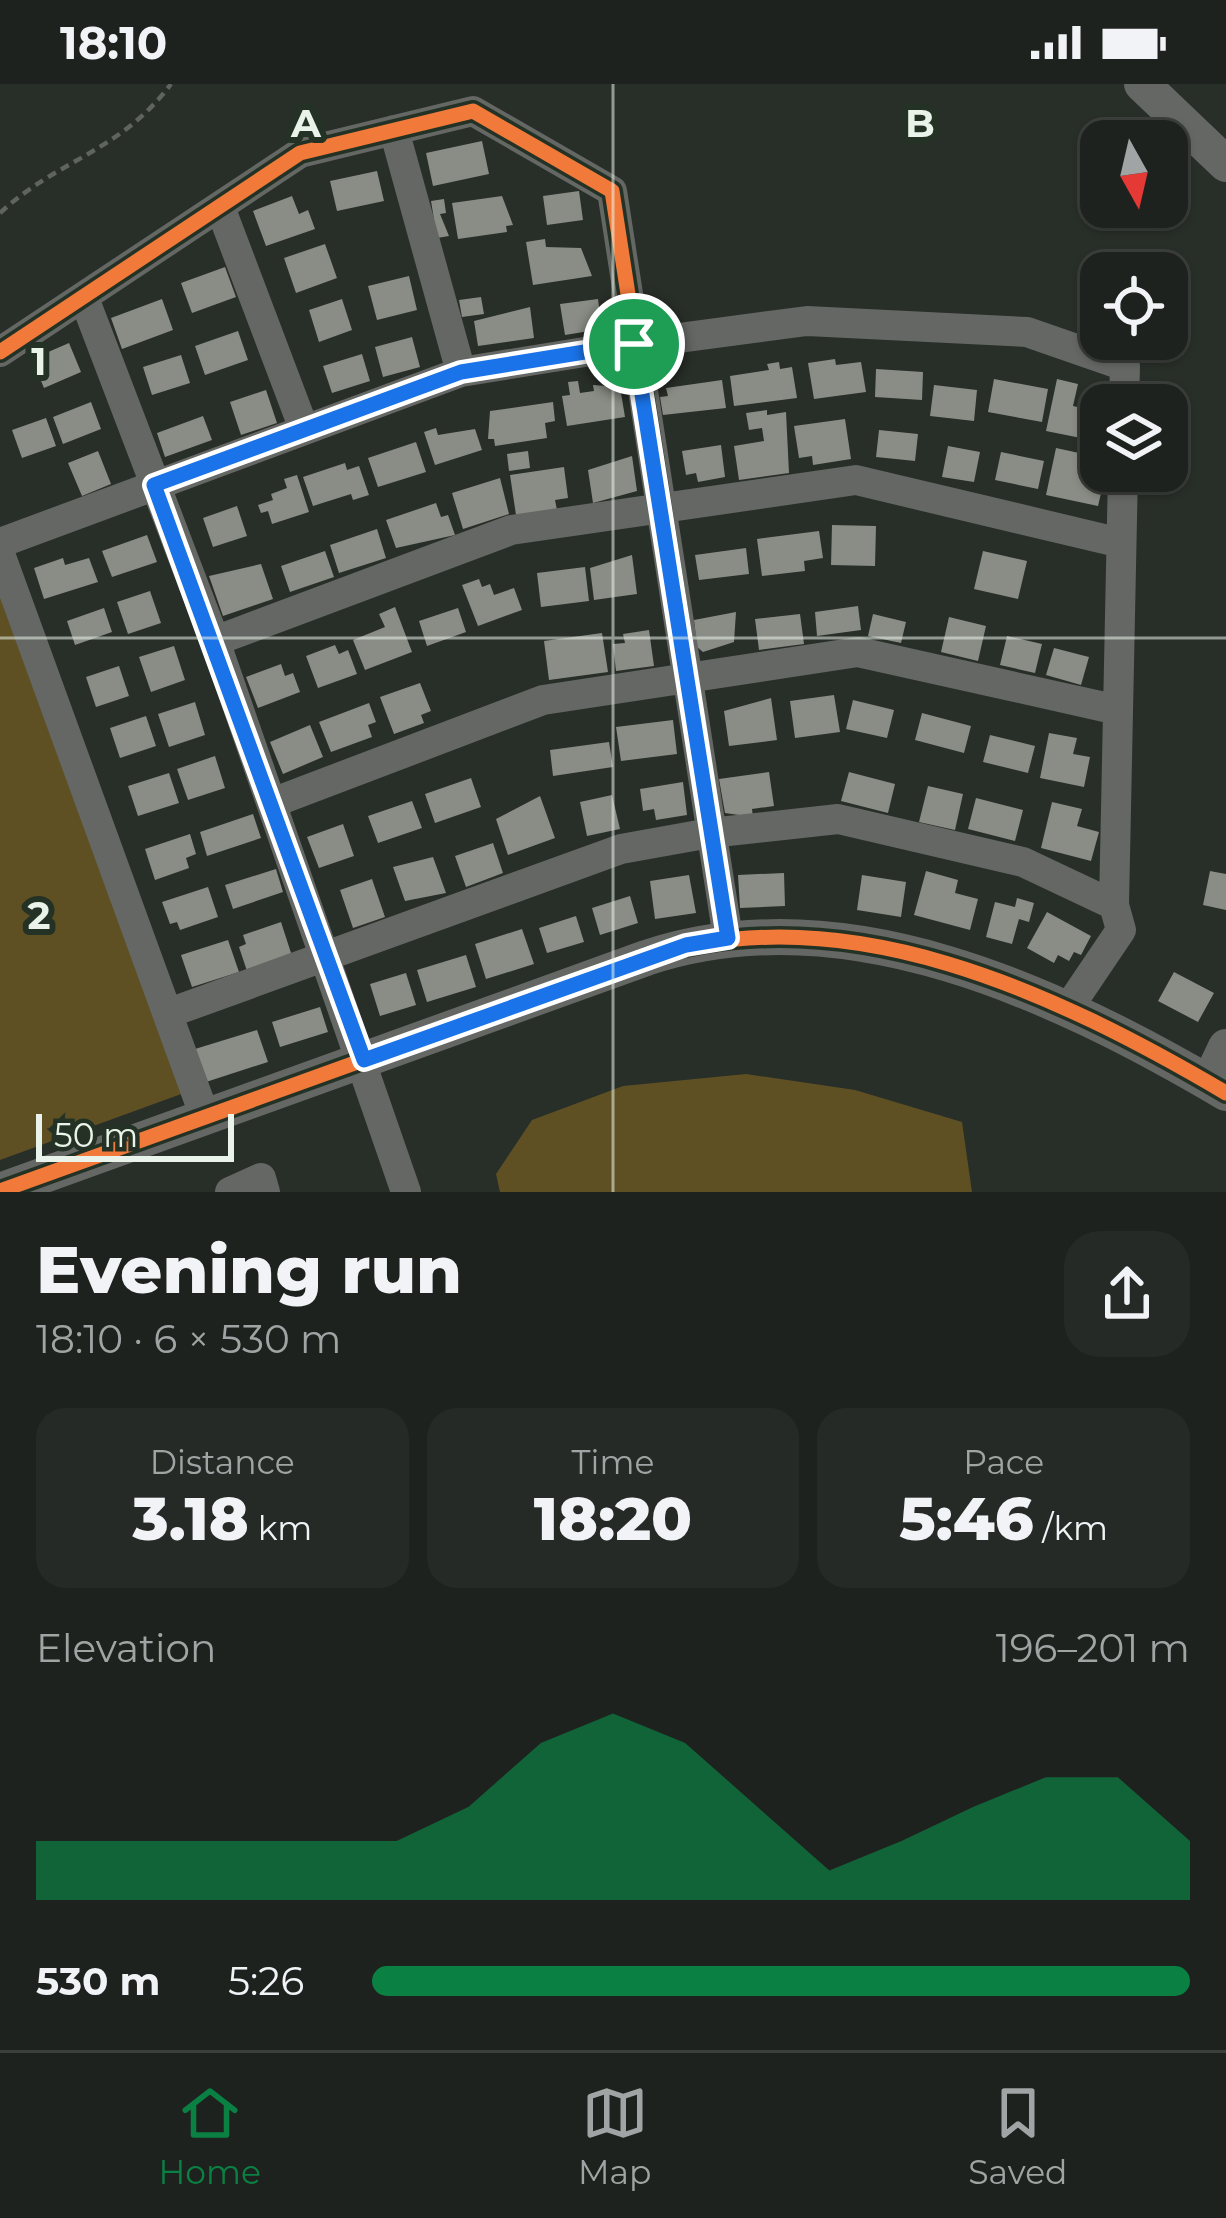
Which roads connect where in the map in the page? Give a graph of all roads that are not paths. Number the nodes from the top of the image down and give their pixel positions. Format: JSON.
{"nodes":[{"id":1,"x":1142,"y":84,"type":"edge"},
{"id":2,"x":394,"y":130,"type":"junction"},
{"id":3,"x":1226,"y":164,"type":"edge"},
{"id":4,"x":220,"y":207,"type":"junction"},
{"id":5,"x":84,"y":298,"type":"junction"},
{"id":6,"x":634,"y":344,"type":"junction"},
{"id":7,"x":0,"y":352,"type":"edge"},
{"id":8,"x":461,"y":372,"type":"junction"},
{"id":9,"x":1125,"y":384,"type":"edge"},
{"id":10,"x":304,"y":429,"type":"junction"},
{"id":11,"x":154,"y":485,"type":"junction"},
{"id":12,"x":1122,"y":492,"type":"edge"},
{"id":13,"x":659,"y":509,"type":"junction"},
{"id":14,"x":0,"y":543,"type":"edge"},
{"id":15,"x":1121,"y":543,"type":"junction"},
{"id":16,"x":0,"y":554,"type":"edge"},
{"id":17,"x":215,"y":641,"type":"junction"},
{"id":18,"x":686,"y":678,"type":"junction"},
{"id":19,"x":1118,"y":710,"type":"junction"},
{"id":20,"x":272,"y":803,"type":"junction"},
{"id":21,"x":710,"y":833,"type":"junction"},
{"id":22,"x":1114,"y":905,"type":"junction"},
{"id":23,"x":728,"y":938,"type":"junction"},
{"id":24,"x":327,"y":957,"type":"junction"},
{"id":25,"x":1070,"y":1006,"type":"junction"},
{"id":26,"x":170,"y":1013,"type":"junction"},
{"id":27,"x":1226,"y":1047,"type":"edge"},
{"id":28,"x":364,"y":1060,"type":"junction"},
{"id":29,"x":1217,"y":1088,"type":"edge"},
{"id":30,"x":205,"y":1117,"type":"junction"},
{"id":31,"x":0,"y":1190,"type":"edge"},
{"id":32,"x":230,"y":1192,"type":"edge"},
{"id":33,"x":265,"y":1192,"type":"edge"},
{"id":34,"x":406,"y":1192,"type":"edge"}],
"edges":[{"from":1,"to":3,"type":"street"},
{"from":2,"to":4,"type":"street"},
{"from":2,"to":6,"type":"street"},
{"from":2,"to":8,"type":"street"},
{"from":4,"to":5,"type":"street"},
{"from":4,"to":10,"type":"street"},
{"from":5,"to":7,"type":"street"},
{"from":5,"to":11,"type":"street"},
{"from":6,"to":8,"type":"street"},
{"from":6,"to":9,"type":"street"},
{"from":6,"to":13,"type":"street"},
{"from":8,"to":10,"type":"street"},
{"from":10,"to":11,"type":"street"},
{"from":11,"to":14,"type":"street"},
{"from":11,"to":17,"type":"street"},
{"from":12,"to":15,"type":"street"},
{"from":13,"to":15,"type":"street"},
{"from":13,"to":17,"type":"street"},
{"from":13,"to":18,"type":"street"},
{"from":15,"to":19,"type":"street"},
{"from":16,"to":26,"type":"street"},
{"from":17,"to":20,"type":"street"},
{"from":18,"to":19,"type":"street"},
{"from":18,"to":20,"type":"street"},
{"from":18,"to":21,"type":"street"},
{"from":19,"to":22,"type":"street"},
{"from":20,"to":24,"type":"street"},
{"from":21,"to":22,"type":"street"},
{"from":21,"to":23,"type":"street"},
{"from":21,"to":24,"type":"street"},
{"from":22,"to":25,"type":"street"},
{"from":23,"to":25,"type":"street"},
{"from":23,"to":28,"type":"street"},
{"from":24,"to":26,"type":"street"},
{"from":24,"to":28,"type":"street"},
{"from":25,"to":29,"type":"street"},
{"from":26,"to":30,"type":"street"},
{"from":27,"to":29,"type":"street"},
{"from":28,"to":30,"type":"street"},
{"from":28,"to":34,"type":"street"},
{"from":30,"to":31,"type":"street"},
{"from":32,"to":33,"type":"street"}]}
